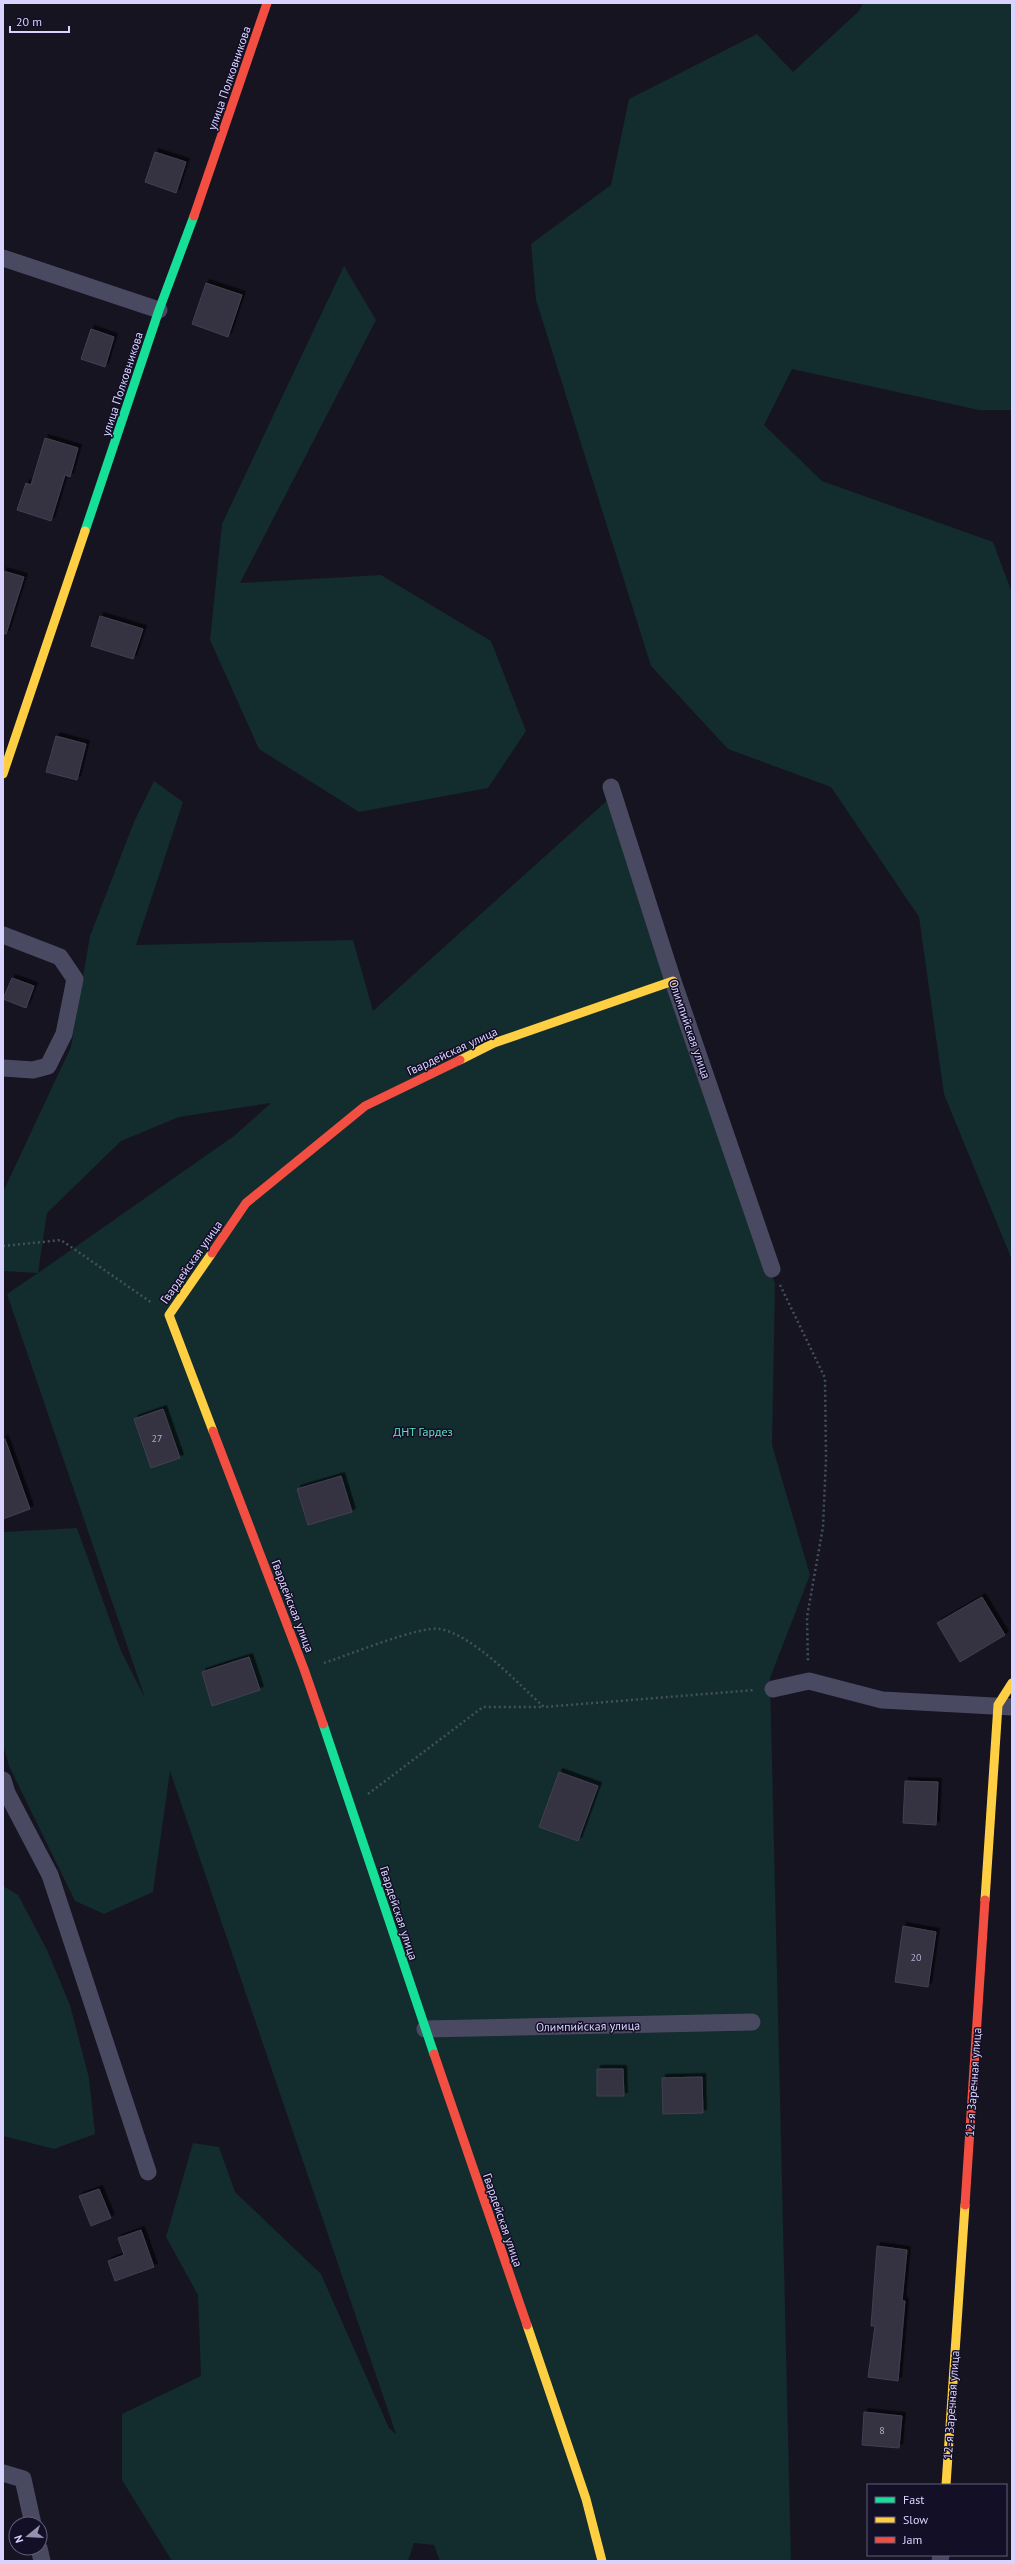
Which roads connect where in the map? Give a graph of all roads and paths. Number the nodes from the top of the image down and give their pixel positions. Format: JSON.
{"nodes":[{"id":1,"x":267,"y":3,"type":"edge"},
{"id":2,"x":3,"y":258,"type":"edge"},
{"id":3,"x":159,"y":310,"type":"junction"},
{"id":4,"x":3,"y":774,"type":"edge"},
{"id":5,"x":611,"y":787,"type":"dead end"},
{"id":6,"x":3,"y":935,"type":"edge"},
{"id":7,"x":673,"y":981,"type":"junction"},
{"id":8,"x":3,"y":1068,"type":"edge"},
{"id":9,"x":3,"y":1246,"type":"edge"},
{"id":10,"x":772,"y":1268,"type":"joint"},
{"id":11,"x":169,"y":1315,"type":"junction"},
{"id":12,"x":304,"y":1669,"type":"junction"},
{"id":13,"x":809,"y":1681,"type":"junction"},
{"id":14,"x":1012,"y":1683,"type":"edge"},
{"id":15,"x":773,"y":1689,"type":"joint"},
{"id":16,"x":1005,"y":1706,"type":"edge"},
{"id":17,"x":544,"y":1707,"type":"junction"},
{"id":18,"x":3,"y":1780,"type":"edge"},
{"id":19,"x":350,"y":1807,"type":"junction"},
{"id":20,"x":752,"y":2022,"type":"dead end"},
{"id":21,"x":425,"y":2029,"type":"junction"},
{"id":22,"x":148,"y":2172,"type":"dead end"},
{"id":23,"x":3,"y":2473,"type":"edge"},
{"id":24,"x":946,"y":2484,"type":"edge"},
{"id":25,"x":31,"y":2516,"type":"edge"},
{"id":26,"x":602,"y":2561,"type":"edge"}],
"edges":[{"from":1,"to":3,"type":"street","name":"улица Полковникова"},
{"from":2,"to":3,"type":"street"},
{"from":3,"to":4,"type":"street","name":"улица Полковникова"},
{"from":5,"to":7,"type":"street","name":"Олимпийская улица"},
{"from":6,"to":8,"type":"street"},
{"from":7,"to":10,"type":"street","name":"Олимпийская улица"},
{"from":7,"to":11,"type":"street","name":"Гвардейская улица"},
{"from":9,"to":11,"type":"path"},
{"from":10,"to":13,"type":"path"},
{"from":11,"to":12,"type":"street","name":"Гвардейская улица"},
{"from":12,"to":17,"type":"path"},
{"from":12,"to":19,"type":"street","name":"Гвардейская улица"},
{"from":13,"to":15,"type":"street"},
{"from":13,"to":16,"type":"street"},
{"from":14,"to":16,"type":"street","name":"12-я Заречная улица"},
{"from":15,"to":17,"type":"path"},
{"from":16,"to":24,"type":"street","name":"12-я Заречная улица"},
{"from":17,"to":19,"type":"path"},
{"from":18,"to":22,"type":"street"},
{"from":19,"to":21,"type":"street","name":"Гвардейская улица"},
{"from":20,"to":21,"type":"street","name":"Олимпийская улица"},
{"from":21,"to":26,"type":"street","name":"Гвардейская улица"},
{"from":23,"to":25,"type":"street"}]}
